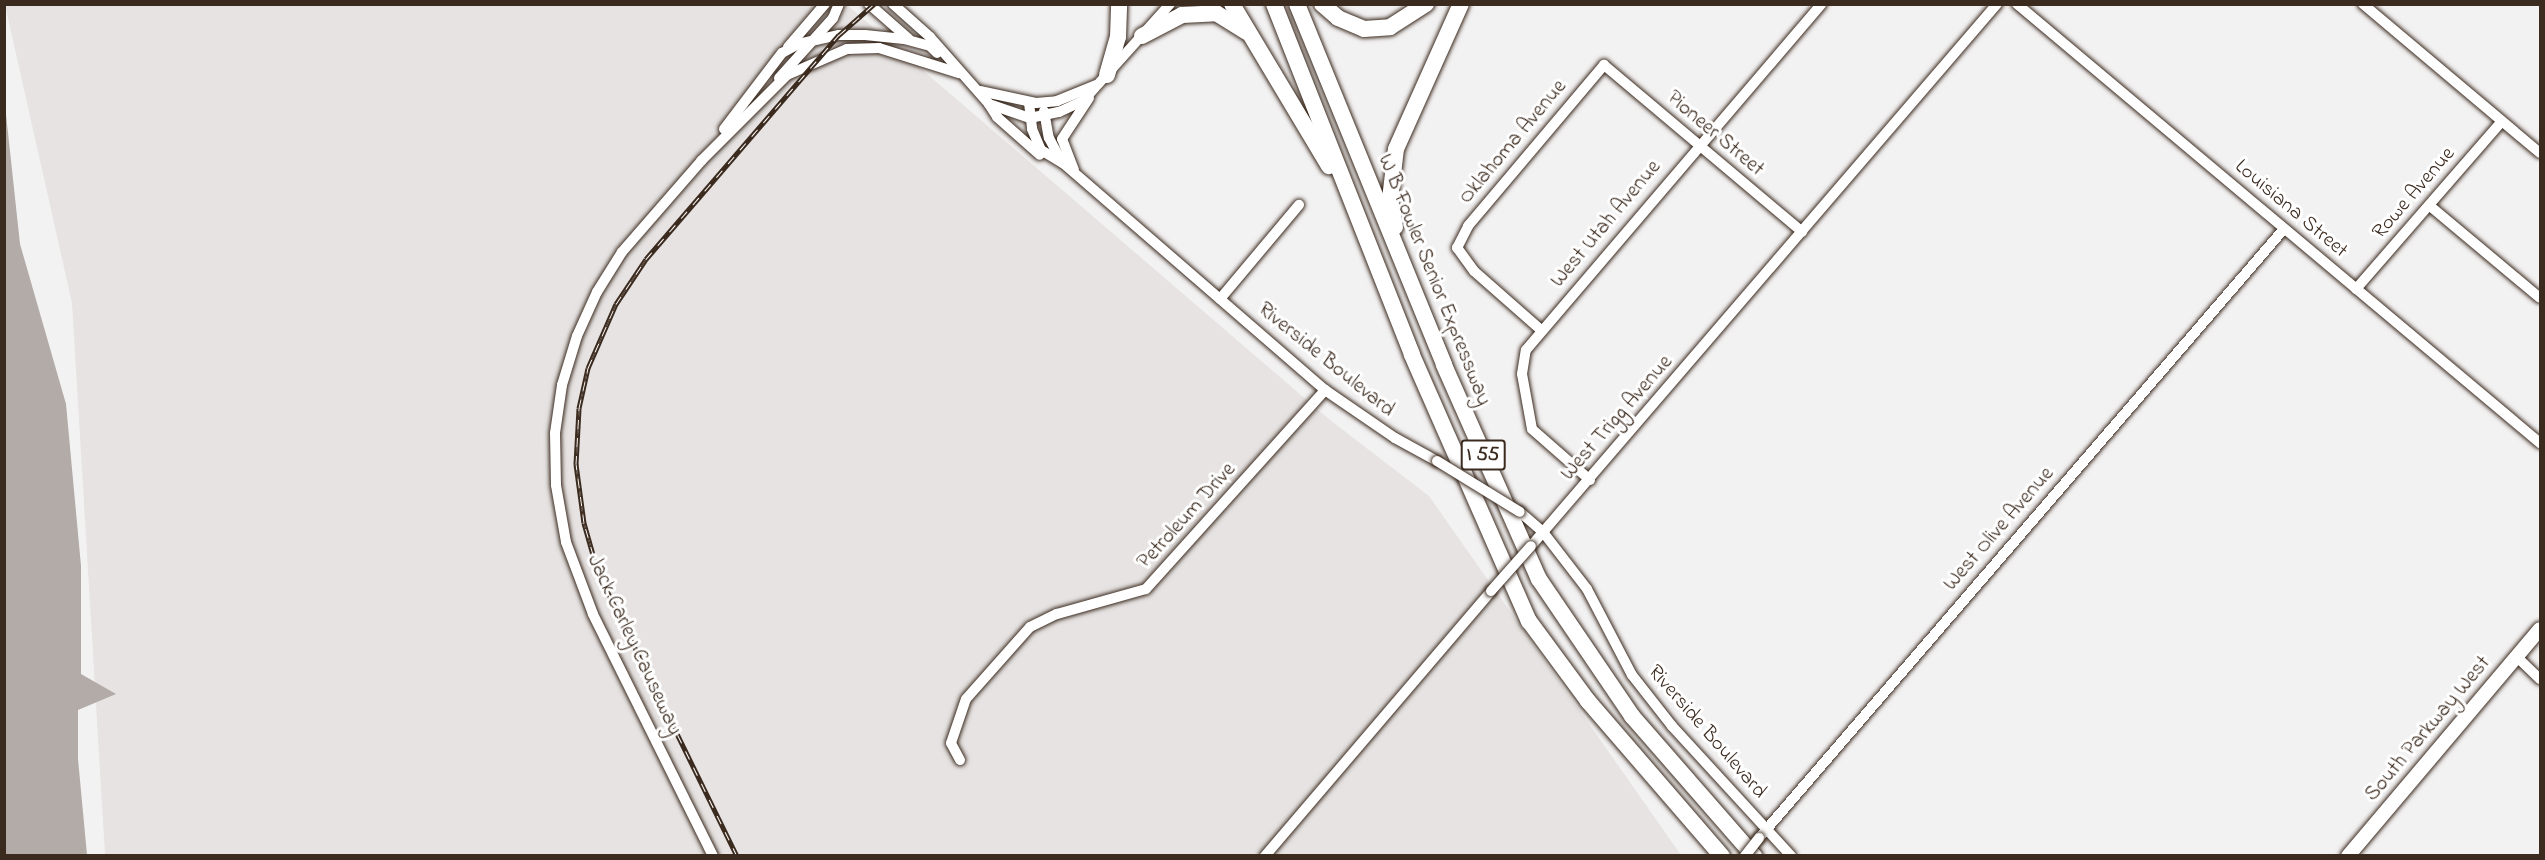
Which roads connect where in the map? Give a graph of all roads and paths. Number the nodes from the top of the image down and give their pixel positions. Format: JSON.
{"nodes":[{"id":1,"x":825,"y":4,"type":"edge"},
{"id":2,"x":839,"y":4,"type":"edge"},
{"id":3,"x":869,"y":4,"type":"edge"},
{"id":4,"x":893,"y":4,"type":"edge"},
{"id":5,"x":1119,"y":4,"type":"edge"},
{"id":6,"x":1170,"y":4,"type":"edge"},
{"id":7,"x":1232,"y":4,"type":"edge"},
{"id":8,"x":1274,"y":4,"type":"edge"},
{"id":9,"x":1297,"y":4,"type":"edge"},
{"id":10,"x":1322,"y":4,"type":"edge"},
{"id":11,"x":1426,"y":4,"type":"edge"},
{"id":12,"x":1461,"y":4,"type":"edge"},
{"id":13,"x":1821,"y":4,"type":"edge"},
{"id":14,"x":1997,"y":4,"type":"edge"},
{"id":15,"x":2017,"y":4,"type":"edge"},
{"id":16,"x":2363,"y":4,"type":"edge"},
{"id":17,"x":1142,"y":36,"type":"junction"},
{"id":18,"x":812,"y":41,"type":"junction"},
{"id":19,"x":911,"y":41,"type":"junction"},
{"id":20,"x":1257,"y":42,"type":"junction"},
{"id":21,"x":782,"y":53,"type":"junction"},
{"id":22,"x":937,"y":64,"type":"junction"},
{"id":23,"x":1604,"y":65,"type":"joint"},
{"id":24,"x":959,"y":73,"type":"junction"},
{"id":25,"x":1101,"y":80,"type":"junction"},
{"id":26,"x":772,"y":87,"type":"junction"},
{"id":27,"x":980,"y":91,"type":"junction"},
{"id":28,"x":1090,"y":96,"type":"junction"},
{"id":29,"x":1043,"y":102,"type":"junction"},
{"id":30,"x":1029,"y":103,"type":"junction"},
{"id":31,"x":989,"y":104,"type":"junction"},
{"id":32,"x":1045,"y":116,"type":"junction"},
{"id":33,"x":1030,"y":118,"type":"junction"},
{"id":34,"x":2501,"y":122,"type":"junction"},
{"id":35,"x":1698,"y":145,"type":"junction"},
{"id":36,"x":2541,"y":153,"type":"edge"},
{"id":37,"x":701,"y":160,"type":"junction"},
{"id":38,"x":1063,"y":163,"type":"junction"},
{"id":39,"x":1077,"y":176,"type":"junction"},
{"id":40,"x":1299,"y":204,"type":"dead end"},
{"id":41,"x":2430,"y":206,"type":"junction"},
{"id":42,"x":1357,"y":214,"type":"junction"},
{"id":43,"x":2284,"y":229,"type":"junction"},
{"id":44,"x":1802,"y":232,"type":"junction"},
{"id":45,"x":1401,"y":260,"type":"junction"},
{"id":46,"x":2356,"y":289,"type":"junction"},
{"id":47,"x":2541,"y":298,"type":"edge"},
{"id":48,"x":1220,"y":299,"type":"junction"},
{"id":49,"x":1541,"y":330,"type":"junction"},
{"id":50,"x":1325,"y":390,"type":"junction"},
{"id":51,"x":2541,"y":443,"type":"edge"},
{"id":52,"x":1590,"y":480,"type":"junction"},
{"id":53,"x":1543,"y":531,"type":"junction"},
{"id":54,"x":2541,"y":629,"type":"edge"},
{"id":55,"x":2517,"y":657,"type":"junction"},
{"id":56,"x":2541,"y":679,"type":"edge"},
{"id":57,"x":960,"y":760,"type":"dead end"},
{"id":58,"x":1763,"y":834,"type":"junction"},
{"id":59,"x":713,"y":855,"type":"edge"},
{"id":60,"x":1265,"y":855,"type":"edge"},
{"id":61,"x":1722,"y":855,"type":"edge"},
{"id":62,"x":1745,"y":855,"type":"edge"},
{"id":63,"x":1754,"y":855,"type":"edge"},
{"id":64,"x":1791,"y":855,"type":"edge"},
{"id":65,"x":2348,"y":855,"type":"edge"}],
"edges":[{"from":1,"to":21,"type":"street","name":"Jack Carley Causeway"},
{"from":2,"to":18,"type":"street"},
{"from":3,"to":19,"type":"street"},
{"from":4,"to":24,"type":"street"},
{"from":5,"to":25,"type":"highway"},
{"from":6,"to":17,"type":"street"},
{"from":7,"to":20,"type":"highway"},
{"from":8,"to":42,"type":"highway","number":"I 55"},
{"from":9,"to":45,"type":"highway","name":"W B Fowler Senior Expressway","number":"I 55"},
{"from":10,"to":11,"type":"highway"},
{"from":12,"to":45,"type":"highway"},
{"from":13,"to":35,"type":"street","name":"West Utah Avenue"},
{"from":14,"to":44,"type":"street","name":"West Trigg Avenue"},
{"from":15,"to":43,"type":"street","name":"Louisiana Street"},
{"from":16,"to":34,"type":"street"},
{"from":17,"to":20,"type":"highway"},
{"from":17,"to":25,"type":"street"},
{"from":18,"to":19,"type":"street"},
{"from":18,"to":21,"type":"street"},
{"from":18,"to":26,"type":"street"},
{"from":19,"to":22,"type":"street"},
{"from":19,"to":24,"type":"street"},
{"from":20,"to":42,"type":"highway"},
{"from":21,"to":37,"type":"street","name":"Jack Carley Causeway"},
{"from":22,"to":24,"type":"street","name":"Jack Carley Causeway"},
{"from":22,"to":26,"type":"street","name":"Jack Carley Causeway"},
{"from":23,"to":35,"type":"street","name":"Pioneer Street"},
{"from":23,"to":49,"type":"street","name":"Oklahoma Avenue"},
{"from":24,"to":27,"type":"street"},
{"from":25,"to":28,"type":"street"},
{"from":25,"to":29,"type":"street"},
{"from":26,"to":37,"type":"street","name":"Jack Carley Causeway"},
{"from":27,"to":30,"type":"street"},
{"from":27,"to":31,"type":"street"},
{"from":28,"to":32,"type":"street"},
{"from":28,"to":39,"type":"street"},
{"from":29,"to":30,"type":"street"},
{"from":29,"to":32,"type":"street","name":"Riverside Boulevard"},
{"from":30,"to":33,"type":"street","name":"Riverside Boulevard"},
{"from":31,"to":33,"type":"street"},
{"from":31,"to":39,"type":"street"},
{"from":32,"to":33,"type":"street"},
{"from":32,"to":38,"type":"street","name":"Riverside Boulevard"},
{"from":33,"to":38,"type":"street","name":"Riverside Boulevard"},
{"from":34,"to":36,"type":"street"},
{"from":34,"to":41,"type":"street","name":"Rowe Avenue"},
{"from":35,"to":44,"type":"street","name":"Pioneer Street"},
{"from":35,"to":49,"type":"street","name":"West Utah Avenue"},
{"from":37,"to":59,"type":"street","name":"Jack Carley Causeway"},
{"from":38,"to":39,"type":"street","name":"Riverside Boulevard"},
{"from":39,"to":48,"type":"street","name":"Riverside Boulevard"},
{"from":40,"to":48,"type":"street"},
{"from":41,"to":46,"type":"street","name":"Rowe Avenue"},
{"from":41,"to":47,"type":"street"},
{"from":42,"to":61,"type":"highway","number":"I 55"},
{"from":43,"to":46,"type":"street","name":"Louisiana Street"},
{"from":43,"to":58,"type":"street","name":"West Olive Avenue"},
{"from":44,"to":52,"type":"street","name":"West Trigg Avenue"},
{"from":45,"to":63,"type":"highway","name":"W B Fowler Senior Expressway","number":"I 55"},
{"from":46,"to":51,"type":"street","name":"Louisiana Street"},
{"from":48,"to":50,"type":"street","name":"Riverside Boulevard"},
{"from":49,"to":52,"type":"street","name":"West Utah Avenue"},
{"from":50,"to":53,"type":"street","name":"Riverside Boulevard","bridge":true},
{"from":50,"to":57,"type":"street","name":"Petroleum Drive"},
{"from":52,"to":53,"type":"street","name":"West Trigg Avenue"},
{"from":53,"to":58,"type":"street","name":"Riverside Boulevard"},
{"from":53,"to":60,"type":"street","name":"West Trigg Avenue","bridge":true},
{"from":54,"to":55,"type":"main road","name":"South Parkway West"},
{"from":55,"to":56,"type":"street"},
{"from":55,"to":65,"type":"main road","name":"South Parkway West"},
{"from":58,"to":62,"type":"street","name":"West Olive Avenue","bridge":true},
{"from":58,"to":64,"type":"street","name":"Riverside Boulevard"}]}
